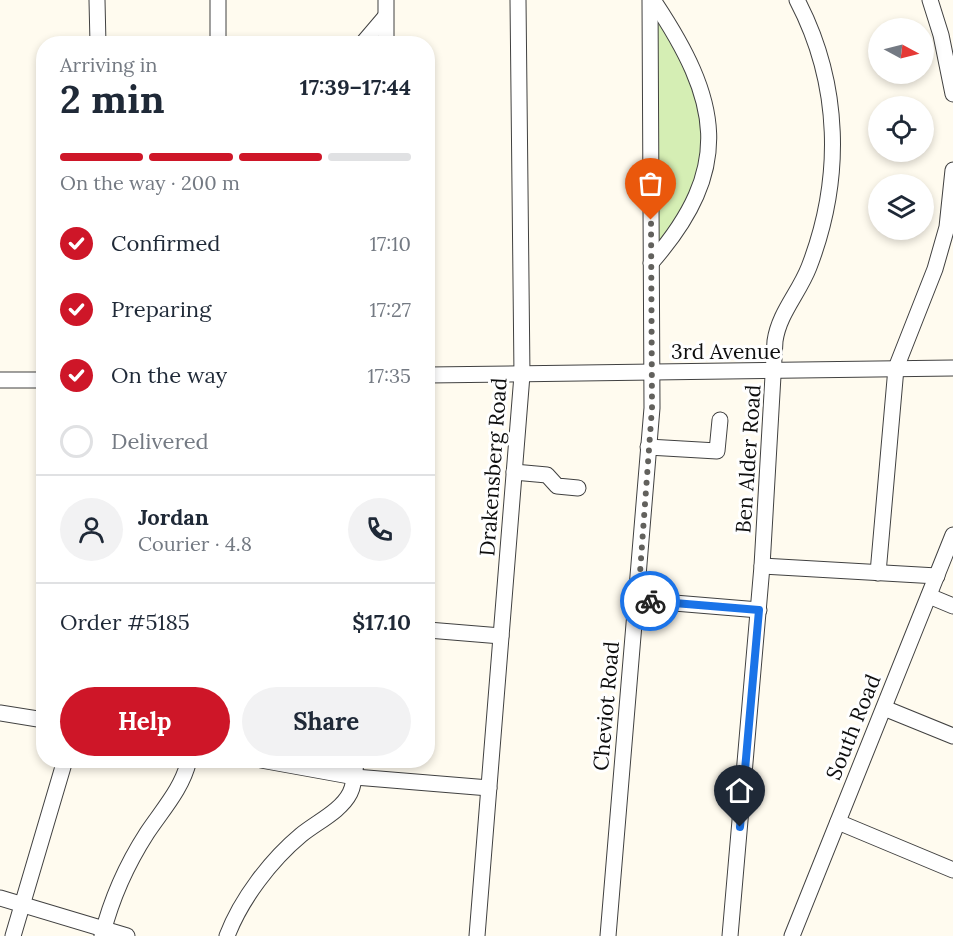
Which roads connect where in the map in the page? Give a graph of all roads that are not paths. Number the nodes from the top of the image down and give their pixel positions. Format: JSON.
{"nodes":[{"id":1,"x":97,"y":0,"type":"edge"},
{"id":2,"x":218,"y":0,"type":"edge"},
{"id":3,"x":386,"y":0,"type":"edge"},
{"id":4,"x":519,"y":0,"type":"edge"},
{"id":5,"x":652,"y":0,"type":"edge"},
{"id":6,"x":797,"y":0,"type":"edge"},
{"id":7,"x":930,"y":0,"type":"edge"},
{"id":8,"x":386,"y":17,"type":"junction"},
{"id":9,"x":98,"y":36,"type":"edge"},
{"id":10,"x":218,"y":36,"type":"edge"},
{"id":11,"x":369,"y":36,"type":"edge"},
{"id":12,"x":386,"y":36,"type":"edge"},
{"id":13,"x":953,"y":94,"type":"edge"},
{"id":14,"x":953,"y":170,"type":"edge"},
{"id":15,"x":651,"y":263,"type":"junction"},
{"id":16,"x":896,"y":368,"type":"junction"},
{"id":17,"x":953,"y":368,"type":"edge"},
{"id":18,"x":653,"y":372,"type":"junction"},
{"id":19,"x":774,"y":372,"type":"junction"},
{"id":20,"x":435,"y":375,"type":"edge"},
{"id":21,"x":522,"y":375,"type":"junction"},
{"id":22,"x":0,"y":380,"type":"edge"},
{"id":23,"x":36,"y":380,"type":"edge"},
{"id":24,"x":720,"y":420,"type":"dead end"},
{"id":25,"x":648,"y":447,"type":"junction"},
{"id":26,"x":514,"y":472,"type":"junction"},
{"id":27,"x":578,"y":488,"type":"dead end"},
{"id":28,"x":953,"y":535,"type":"edge"},
{"id":29,"x":762,"y":566,"type":"junction"},
{"id":30,"x":878,"y":573,"type":"junction"},
{"id":31,"x":937,"y":576,"type":"junction"},
{"id":32,"x":929,"y":596,"type":"junction"},
{"id":33,"x":638,"y":600,"type":"junction"},
{"id":34,"x":953,"y":606,"type":"edge"},
{"id":35,"x":759,"y":610,"type":"junction"},
{"id":36,"x":435,"y":631,"type":"edge"},
{"id":37,"x":501,"y":636,"type":"junction"},
{"id":38,"x":884,"y":708,"type":"junction"},
{"id":39,"x":0,"y":713,"type":"edge"},
{"id":40,"x":36,"y":719,"type":"edge"},
{"id":41,"x":953,"y":736,"type":"edge"},
{"id":42,"x":63,"y":768,"type":"edge"},
{"id":43,"x":187,"y":768,"type":"edge"},
{"id":44,"x":305,"y":768,"type":"edge"},
{"id":45,"x":356,"y":768,"type":"edge"},
{"id":46,"x":355,"y":777,"type":"junction"},
{"id":47,"x":489,"y":788,"type":"junction"},
{"id":48,"x":838,"y":822,"type":"junction"},
{"id":49,"x":953,"y":870,"type":"edge"},
{"id":50,"x":0,"y":898,"type":"edge"},
{"id":51,"x":22,"y":904,"type":"junction"},
{"id":52,"x":479,"y":919,"type":"junction"},
{"id":53,"x":103,"y":933,"type":"edge"},
{"id":54,"x":13,"y":936,"type":"edge"},
{"id":55,"x":127,"y":936,"type":"edge"},
{"id":56,"x":227,"y":936,"type":"edge"},
{"id":57,"x":477,"y":936,"type":"edge"},
{"id":58,"x":483,"y":936,"type":"edge"},
{"id":59,"x":608,"y":936,"type":"edge"},
{"id":60,"x":730,"y":936,"type":"edge"},
{"id":61,"x":792,"y":936,"type":"edge"}],
"edges":[{"from":1,"to":9,"type":"street"},
{"from":2,"to":10,"type":"street"},
{"from":3,"to":8,"type":"street"},
{"from":4,"to":21,"type":"street","name":"Drakensberg Road"},
{"from":5,"to":15,"type":"street","name":"Cheviot Road"},
{"from":5,"to":15,"type":"street","name":"Cheviot Road"},
{"from":6,"to":19,"type":"street","name":"Ben Alder Road"},
{"from":7,"to":13,"type":"street"},
{"from":8,"to":11,"type":"street"},
{"from":8,"to":12,"type":"street"},
{"from":14,"to":16,"type":"street"},
{"from":15,"to":18,"type":"street","name":"Cheviot Road"},
{"from":16,"to":17,"type":"street","name":"3rd Avenue"},
{"from":16,"to":19,"type":"street","name":"3rd Avenue"},
{"from":16,"to":30,"type":"street"},
{"from":18,"to":19,"type":"street","name":"3rd Avenue"},
{"from":18,"to":21,"type":"street","name":"3rd Avenue"},
{"from":18,"to":25,"type":"street","name":"Cheviot Road"},
{"from":19,"to":29,"type":"street","name":"Ben Alder Road"},
{"from":20,"to":21,"type":"street","name":"3rd Avenue"},
{"from":21,"to":26,"type":"street","name":"Drakensberg Road"},
{"from":22,"to":23,"type":"street"},
{"from":24,"to":25,"type":"street"},
{"from":25,"to":33,"type":"street","name":"Cheviot Road"},
{"from":26,"to":27,"type":"street"},
{"from":26,"to":37,"type":"street","name":"Drakensberg Road"},
{"from":28,"to":31,"type":"street","name":"South Road"},
{"from":29,"to":30,"type":"street"},
{"from":29,"to":35,"type":"street","name":"Ben Alder Road"},
{"from":30,"to":31,"type":"street"},
{"from":31,"to":32,"type":"street","name":"South Road"},
{"from":32,"to":34,"type":"street"},
{"from":32,"to":38,"type":"street","name":"South Road"},
{"from":33,"to":35,"type":"street"},
{"from":33,"to":59,"type":"street","name":"Cheviot Road"},
{"from":35,"to":60,"type":"street","name":"Ben Alder Road"},
{"from":36,"to":37,"type":"street"},
{"from":37,"to":47,"type":"street","name":"Drakensberg Road"},
{"from":38,"to":41,"type":"street"},
{"from":38,"to":48,"type":"street","name":"South Road"},
{"from":39,"to":40,"type":"street"},
{"from":42,"to":51,"type":"street"},
{"from":43,"to":53,"type":"street"},
{"from":44,"to":46,"type":"street"},
{"from":45,"to":46,"type":"street"},
{"from":46,"to":47,"type":"street"},
{"from":46,"to":56,"type":"street"},
{"from":47,"to":52,"type":"street","name":"Drakensberg Road"},
{"from":48,"to":49,"type":"street"},
{"from":48,"to":61,"type":"street","name":"South Road"},
{"from":50,"to":51,"type":"street"},
{"from":51,"to":53,"type":"street"},
{"from":51,"to":54,"type":"street"},
{"from":52,"to":57,"type":"street","name":"Drakensberg Road"},
{"from":52,"to":58,"type":"street"},
{"from":53,"to":55,"type":"street"}]}
